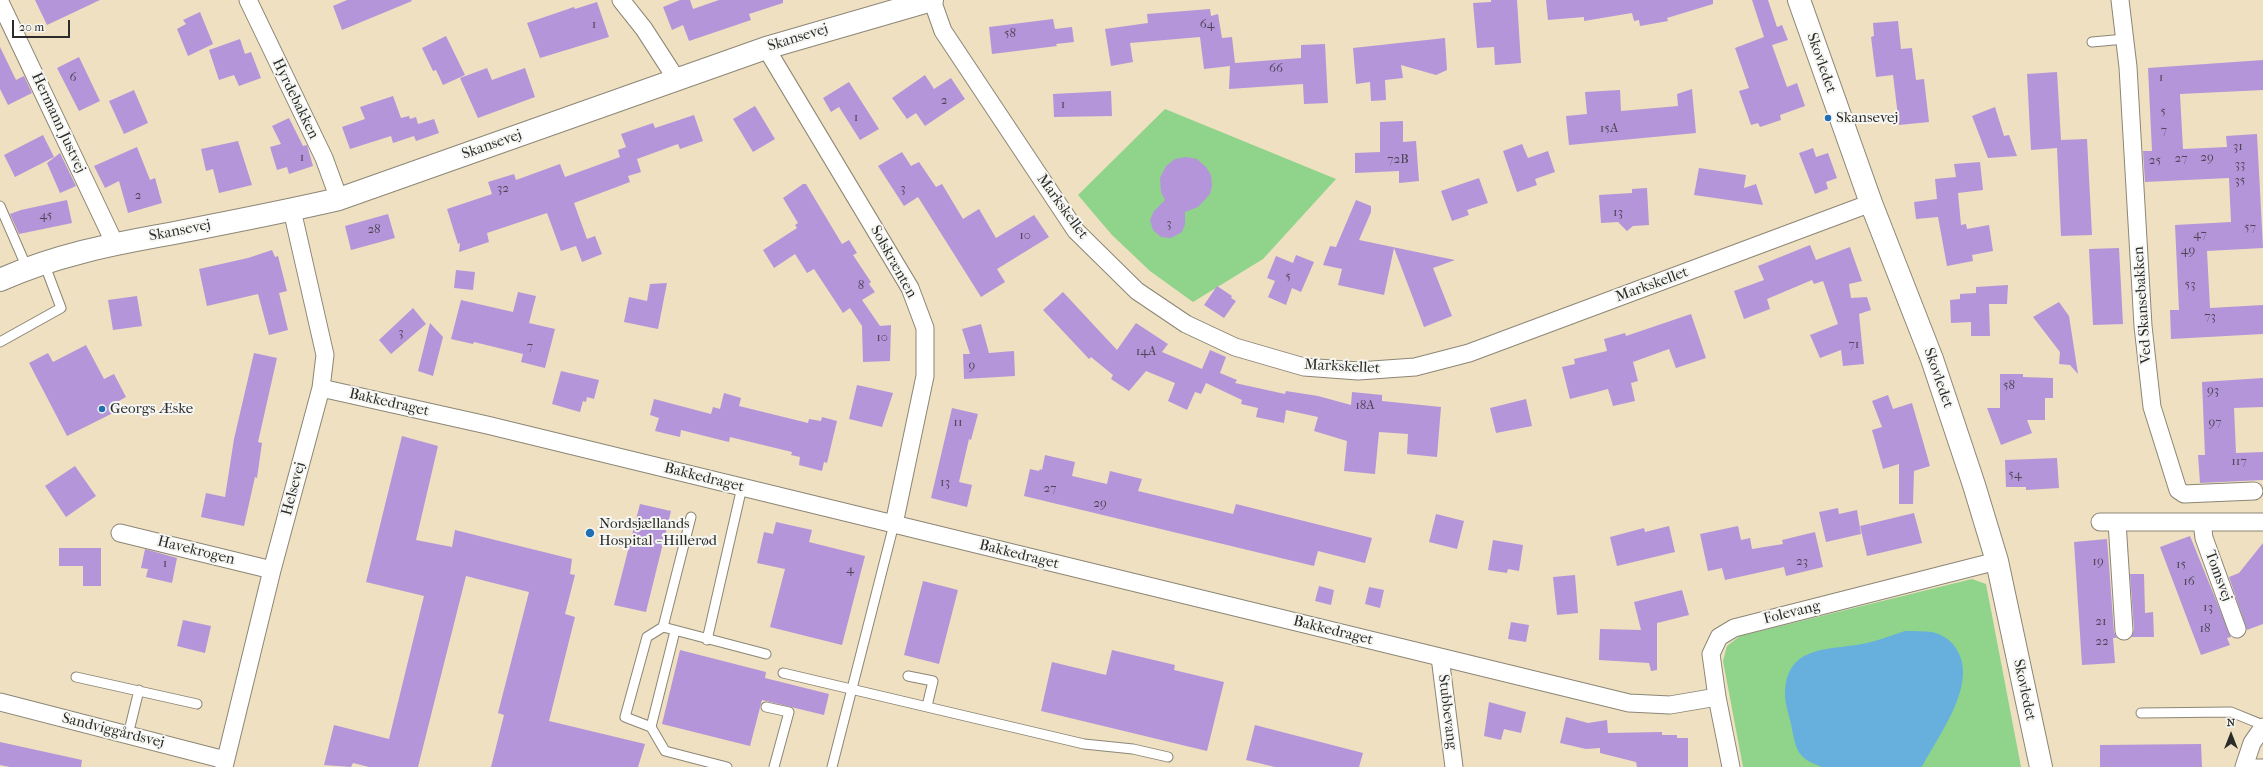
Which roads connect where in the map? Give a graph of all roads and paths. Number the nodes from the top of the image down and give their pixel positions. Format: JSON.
{"nodes":[{"id":1,"x":248,"y":0,"type":"edge"},
{"id":2,"x":621,"y":0,"type":"edge"},
{"id":3,"x":932,"y":0,"type":"edge"},
{"id":4,"x":1799,"y":0,"type":"edge"},
{"id":5,"x":2120,"y":0,"type":"edge"},
{"id":6,"x":0,"y":2,"type":"edge"},
{"id":7,"x":2125,"y":39,"type":"junction"},
{"id":8,"x":2092,"y":42,"type":"dead end"},
{"id":9,"x":766,"y":48,"type":"junction"},
{"id":10,"x":677,"y":80,"type":"junction"},
{"id":11,"x":339,"y":199,"type":"junction"},
{"id":12,"x":1871,"y":203,"type":"junction"},
{"id":13,"x":0,"y":206,"type":"edge"},
{"id":14,"x":292,"y":210,"type":"junction"},
{"id":15,"x":115,"y":244,"type":"junction"},
{"id":16,"x":35,"y":265,"type":"junction"},
{"id":17,"x":0,"y":280,"type":"edge"},
{"id":18,"x":0,"y":342,"type":"edge"},
{"id":19,"x":321,"y":388,"type":"junction"},
{"id":20,"x":742,"y":487,"type":"junction"},
{"id":21,"x":2254,"y":491,"type":"dead end"},
{"id":22,"x":691,"y":517,"type":"dead end"},
{"id":23,"x":2100,"y":522,"type":"dead end"},
{"id":24,"x":2117,"y":522,"type":"junction"},
{"id":25,"x":2202,"y":522,"type":"junction"},
{"id":26,"x":2263,"y":522,"type":"edge"},
{"id":27,"x":894,"y":524,"type":"junction"},
{"id":28,"x":120,"y":532,"type":"dead end"},
{"id":29,"x":1997,"y":561,"type":"junction"},
{"id":30,"x":272,"y":570,"type":"junction"},
{"id":31,"x":663,"y":627,"type":"junction"},
{"id":32,"x":2237,"y":629,"type":"dead end"},
{"id":33,"x":2124,"y":631,"type":"dead end"},
{"id":34,"x":675,"y":632,"type":"junction"},
{"id":35,"x":707,"y":640,"type":"junction"},
{"id":36,"x":766,"y":654,"type":"dead end"},
{"id":37,"x":1440,"y":657,"type":"junction"},
{"id":38,"x":783,"y":673,"type":"dead end"},
{"id":39,"x":908,"y":676,"type":"dead end"},
{"id":40,"x":76,"y":677,"type":"dead end"},
{"id":41,"x":852,"y":688,"type":"junction"},
{"id":42,"x":139,"y":690,"type":"junction"},
{"id":43,"x":1717,"y":697,"type":"junction"},
{"id":44,"x":0,"y":702,"type":"edge"},
{"id":45,"x":198,"y":704,"type":"dead end"},
{"id":46,"x":927,"y":706,"type":"junction"},
{"id":47,"x":766,"y":707,"type":"dead end"},
{"id":48,"x":2141,"y":713,"type":"dead end"},
{"id":49,"x":2263,"y":726,"type":"edge"},
{"id":50,"x":651,"y":727,"type":"junction"},
{"id":51,"x":128,"y":735,"type":"junction"},
{"id":52,"x":1168,"y":757,"type":"dead end"},
{"id":53,"x":224,"y":763,"type":"edge"},
{"id":54,"x":2263,"y":764,"type":"edge"},
{"id":55,"x":2244,"y":766,"type":"edge"},
{"id":56,"x":727,"y":767,"type":"edge"},
{"id":57,"x":774,"y":767,"type":"edge"},
{"id":58,"x":832,"y":767,"type":"edge"},
{"id":59,"x":1454,"y":767,"type":"edge"},
{"id":60,"x":1730,"y":767,"type":"edge"},
{"id":61,"x":2041,"y":767,"type":"edge"}],
"edges":[{"from":1,"to":11,"type":"street","name":"Hyrdebakken"},
{"from":2,"to":10,"type":"street"},
{"from":3,"to":9,"type":"street","name":"Skansevej"},
{"from":3,"to":12,"type":"street","name":"Markskellet"},
{"from":4,"to":12,"type":"street","name":"Skovledet"},
{"from":5,"to":7,"type":"street","name":"Ved Skansebakken"},
{"from":6,"to":15,"type":"street","name":"Hermann Justvej"},
{"from":7,"to":8,"type":"lane"},
{"from":7,"to":21,"type":"street","name":"Ved Skansebakken"},
{"from":9,"to":10,"type":"street","name":"Skansevej"},
{"from":9,"to":27,"type":"street","name":"Solskrænten"},
{"from":10,"to":11,"type":"street","name":"Skansevej"},
{"from":11,"to":14,"type":"street","name":"Skansevej"},
{"from":12,"to":29,"type":"street","name":"Skovledet"},
{"from":13,"to":16,"type":"lane"},
{"from":14,"to":15,"type":"street","name":"Skansevej"},
{"from":14,"to":19,"type":"street","name":"Helsevej"},
{"from":15,"to":16,"type":"street","name":"Skansevej"},
{"from":16,"to":17,"type":"street","name":"Skansevej"},
{"from":16,"to":18,"type":"lane"},
{"from":19,"to":20,"type":"street","name":"Bakkedraget"},
{"from":19,"to":30,"type":"street","name":"Helsevej"},
{"from":20,"to":27,"type":"street","name":"Bakkedraget"},
{"from":20,"to":35,"type":"lane"},
{"from":22,"to":31,"type":"lane"},
{"from":23,"to":24,"type":"street"},
{"from":24,"to":25,"type":"street"},
{"from":24,"to":33,"type":"street"},
{"from":25,"to":26,"type":"street"},
{"from":25,"to":32,"type":"street","name":"Tomsvej"},
{"from":27,"to":37,"type":"street","name":"Bakkedraget"},
{"from":27,"to":41,"type":"lane"},
{"from":28,"to":30,"type":"street","name":"Havekrogen"},
{"from":29,"to":43,"type":"street","name":"Folevang"},
{"from":29,"to":61,"type":"street","name":"Skovledet"},
{"from":30,"to":53,"type":"street","name":"Helsevej"},
{"from":31,"to":34,"type":"lane"},
{"from":31,"to":50,"type":"lane"},
{"from":34,"to":35,"type":"lane"},
{"from":34,"to":50,"type":"lane"},
{"from":35,"to":36,"type":"lane"},
{"from":37,"to":43,"type":"street","name":"Bakkedraget"},
{"from":37,"to":59,"type":"street","name":"Stubbevang"},
{"from":38,"to":41,"type":"lane"},
{"from":39,"to":46,"type":"lane"},
{"from":40,"to":42,"type":"lane"},
{"from":41,"to":46,"type":"lane"},
{"from":41,"to":58,"type":"lane"},
{"from":42,"to":45,"type":"lane"},
{"from":42,"to":51,"type":"lane"},
{"from":43,"to":60,"type":"street","name":"Folevang"},
{"from":44,"to":51,"type":"street","name":"Sandviggårdsvej"},
{"from":46,"to":52,"type":"lane"},
{"from":47,"to":57,"type":"lane"},
{"from":48,"to":49,"type":"lane"},
{"from":49,"to":55,"type":"street"},
{"from":50,"to":56,"type":"lane"},
{"from":51,"to":53,"type":"street","name":"Sandviggårdsvej"},
{"from":54,"to":55,"type":"lane"}]}
